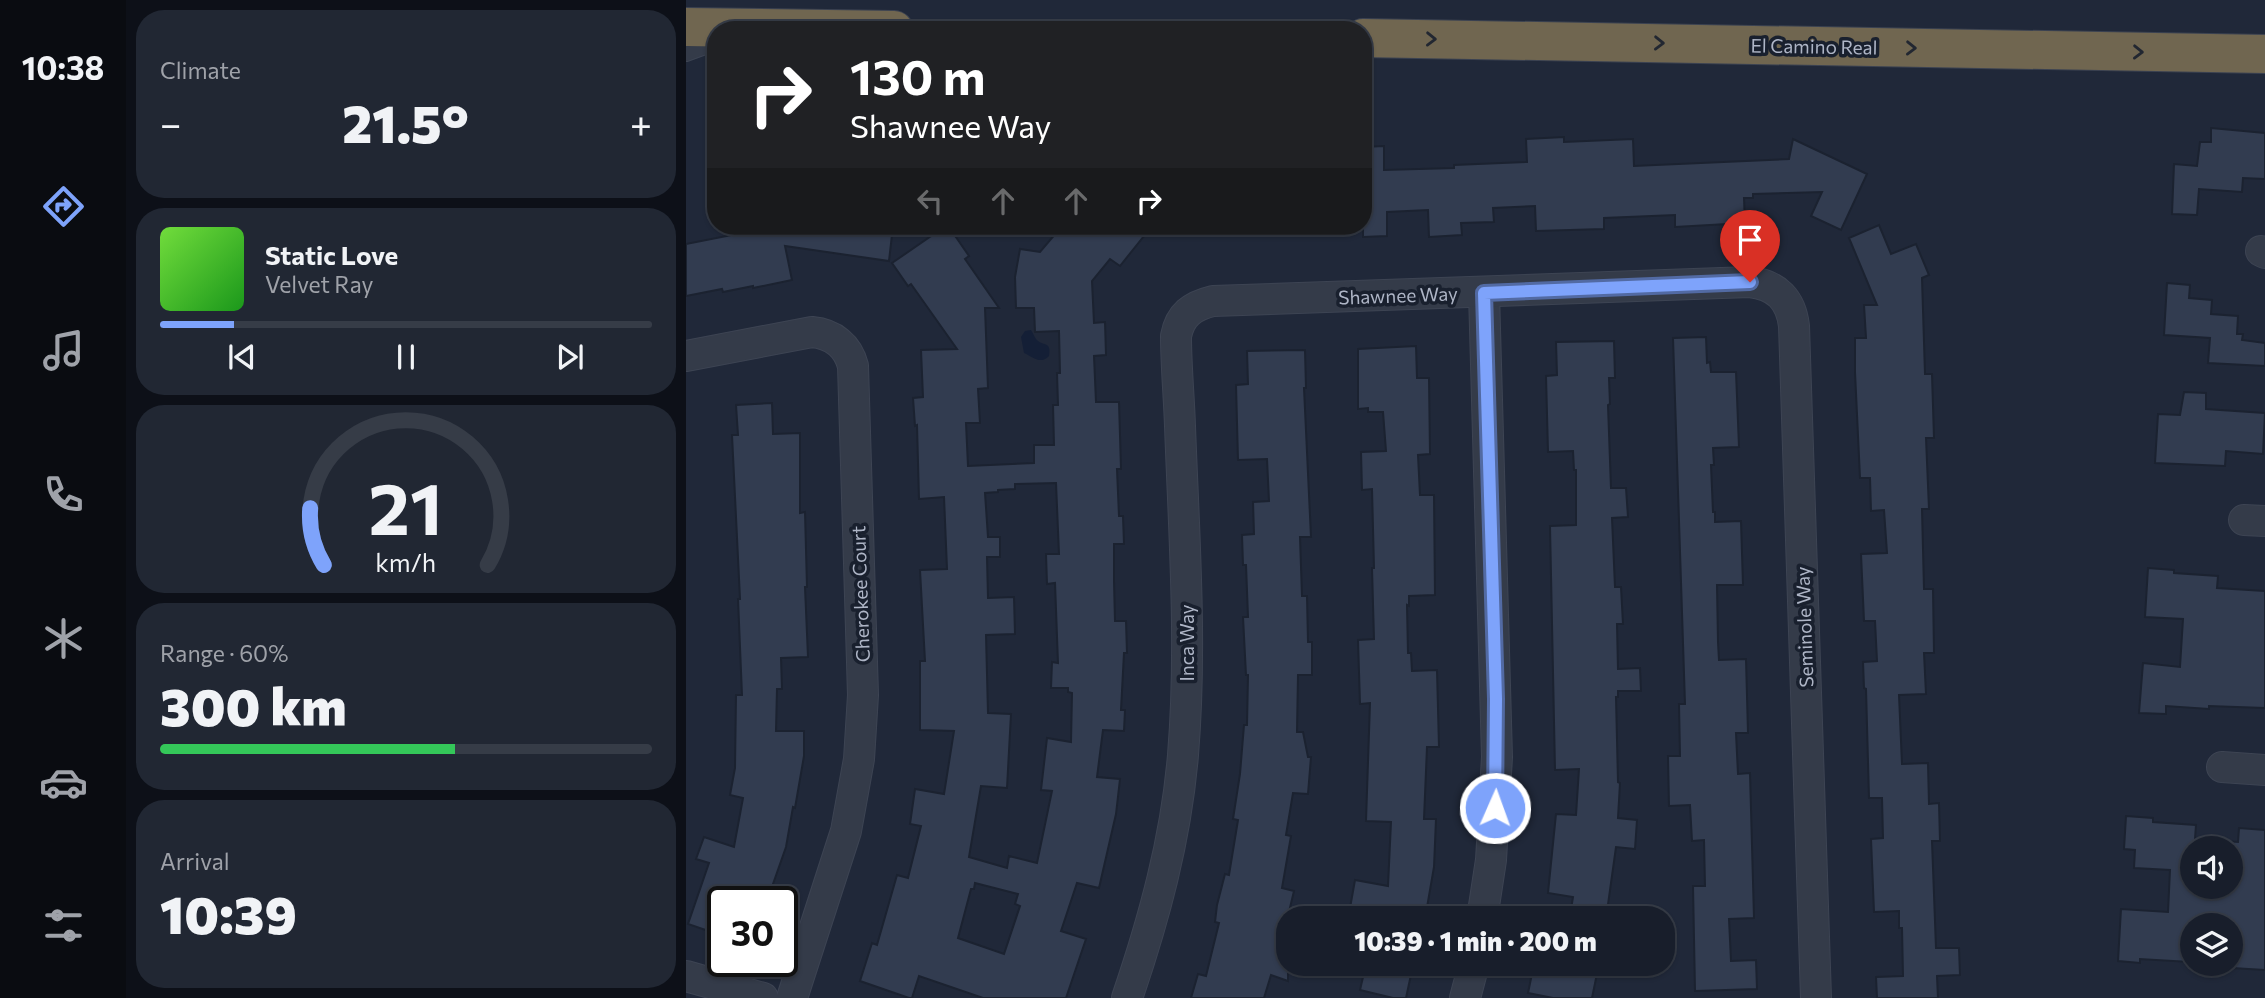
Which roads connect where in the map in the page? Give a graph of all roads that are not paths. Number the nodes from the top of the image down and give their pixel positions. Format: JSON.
{"nodes":[{"id":1,"x":686,"y":27,"type":"edge"},
{"id":2,"x":707,"y":28,"type":"edge"},
{"id":3,"x":1372,"y":38,"type":"edge"},
{"id":4,"x":707,"y":45,"type":"edge"},
{"id":5,"x":686,"y":53,"type":"edge"},
{"id":6,"x":2265,"y":54,"type":"edge"},
{"id":7,"x":1750,"y":282,"type":"joint"},
{"id":8,"x":1484,"y":293,"type":"junction"},
{"id":9,"x":1213,"y":302,"type":"joint"},
{"id":10,"x":686,"y":356,"type":"edge"},
{"id":11,"x":2222,"y":767,"type":"dead end"},
{"id":12,"x":2265,"y":770,"type":"edge"},
{"id":13,"x":1484,"y":906,"type":"edge"},
{"id":14,"x":686,"y":975,"type":"edge"},
{"id":15,"x":1471,"y":976,"type":"edge"},
{"id":16,"x":764,"y":998,"type":"edge"},
{"id":17,"x":792,"y":998,"type":"edge"},
{"id":18,"x":1127,"y":998,"type":"edge"},
{"id":19,"x":1465,"y":998,"type":"edge"},
{"id":20,"x":1816,"y":998,"type":"edge"}],
"edges":[{"from":1,"to":2,"type":"highway"},
{"from":3,"to":6,"type":"highway","name":"El Camino Real","one_way":true},
{"from":4,"to":5,"type":"lane"},
{"from":7,"to":8,"type":"street","name":"Shawnee Way"},
{"from":7,"to":20,"type":"street","name":"Seminole Way"},
{"from":8,"to":9,"type":"street","name":"Shawnee Way"},
{"from":8,"to":13,"type":"street"},
{"from":9,"to":18,"type":"street","name":"Inca Way"},
{"from":10,"to":17,"type":"street","name":"Cherokee Court"},
{"from":11,"to":12,"type":"street"},
{"from":14,"to":16,"type":"street"},
{"from":15,"to":19,"type":"street"}]}
